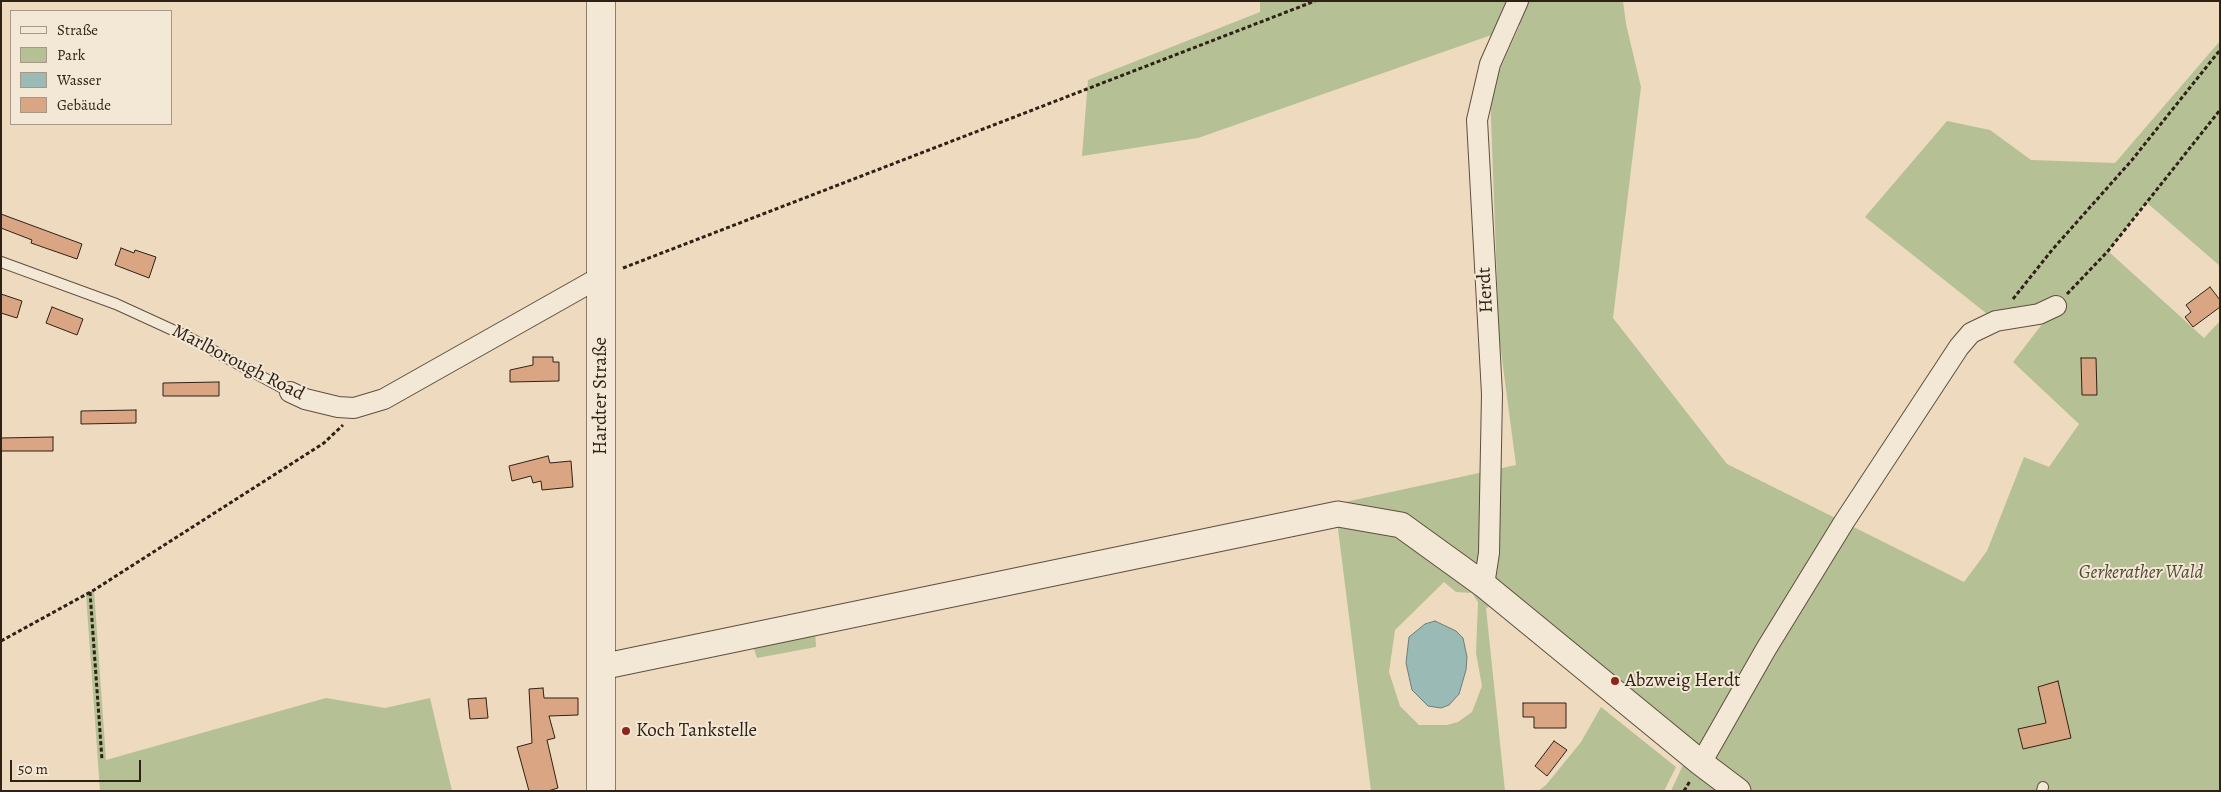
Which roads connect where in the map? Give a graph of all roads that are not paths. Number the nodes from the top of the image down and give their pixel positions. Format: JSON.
{"nodes":[{"id":1,"x":601,"y":1,"type":"edge"},
{"id":2,"x":1518,"y":1,"type":"edge"},
{"id":3,"x":1,"y":262,"type":"edge"},
{"id":4,"x":602,"y":276,"type":"junction"},
{"id":5,"x":2056,"y":306,"type":"road end"},
{"id":6,"x":290,"y":392,"type":"joint"},
{"id":7,"x":1484,"y":585,"type":"junction"},
{"id":8,"x":601,"y":667,"type":"junction"},
{"id":9,"x":1701,"y":763,"type":"junction"},
{"id":10,"x":601,"y":791,"type":"edge"},
{"id":11,"x":1738,"y":791,"type":"edge"}],
"edges":[{"from":1,"to":4,"type":"main road","name":"Hardter Straße"},
{"from":2,"to":7,"type":"street","name":"Herdt"},
{"from":3,"to":6,"type":"lane","name":"Marlborough Road"},
{"from":4,"to":6,"type":"street","name":"Marlborough Road"},
{"from":4,"to":8,"type":"main road","name":"Hardter Straße"},
{"from":5,"to":9,"type":"street"},
{"from":7,"to":8,"type":"street"},
{"from":7,"to":9,"type":"street"},
{"from":8,"to":10,"type":"main road","name":"Hardter Straße"},
{"from":9,"to":11,"type":"street"}]}
